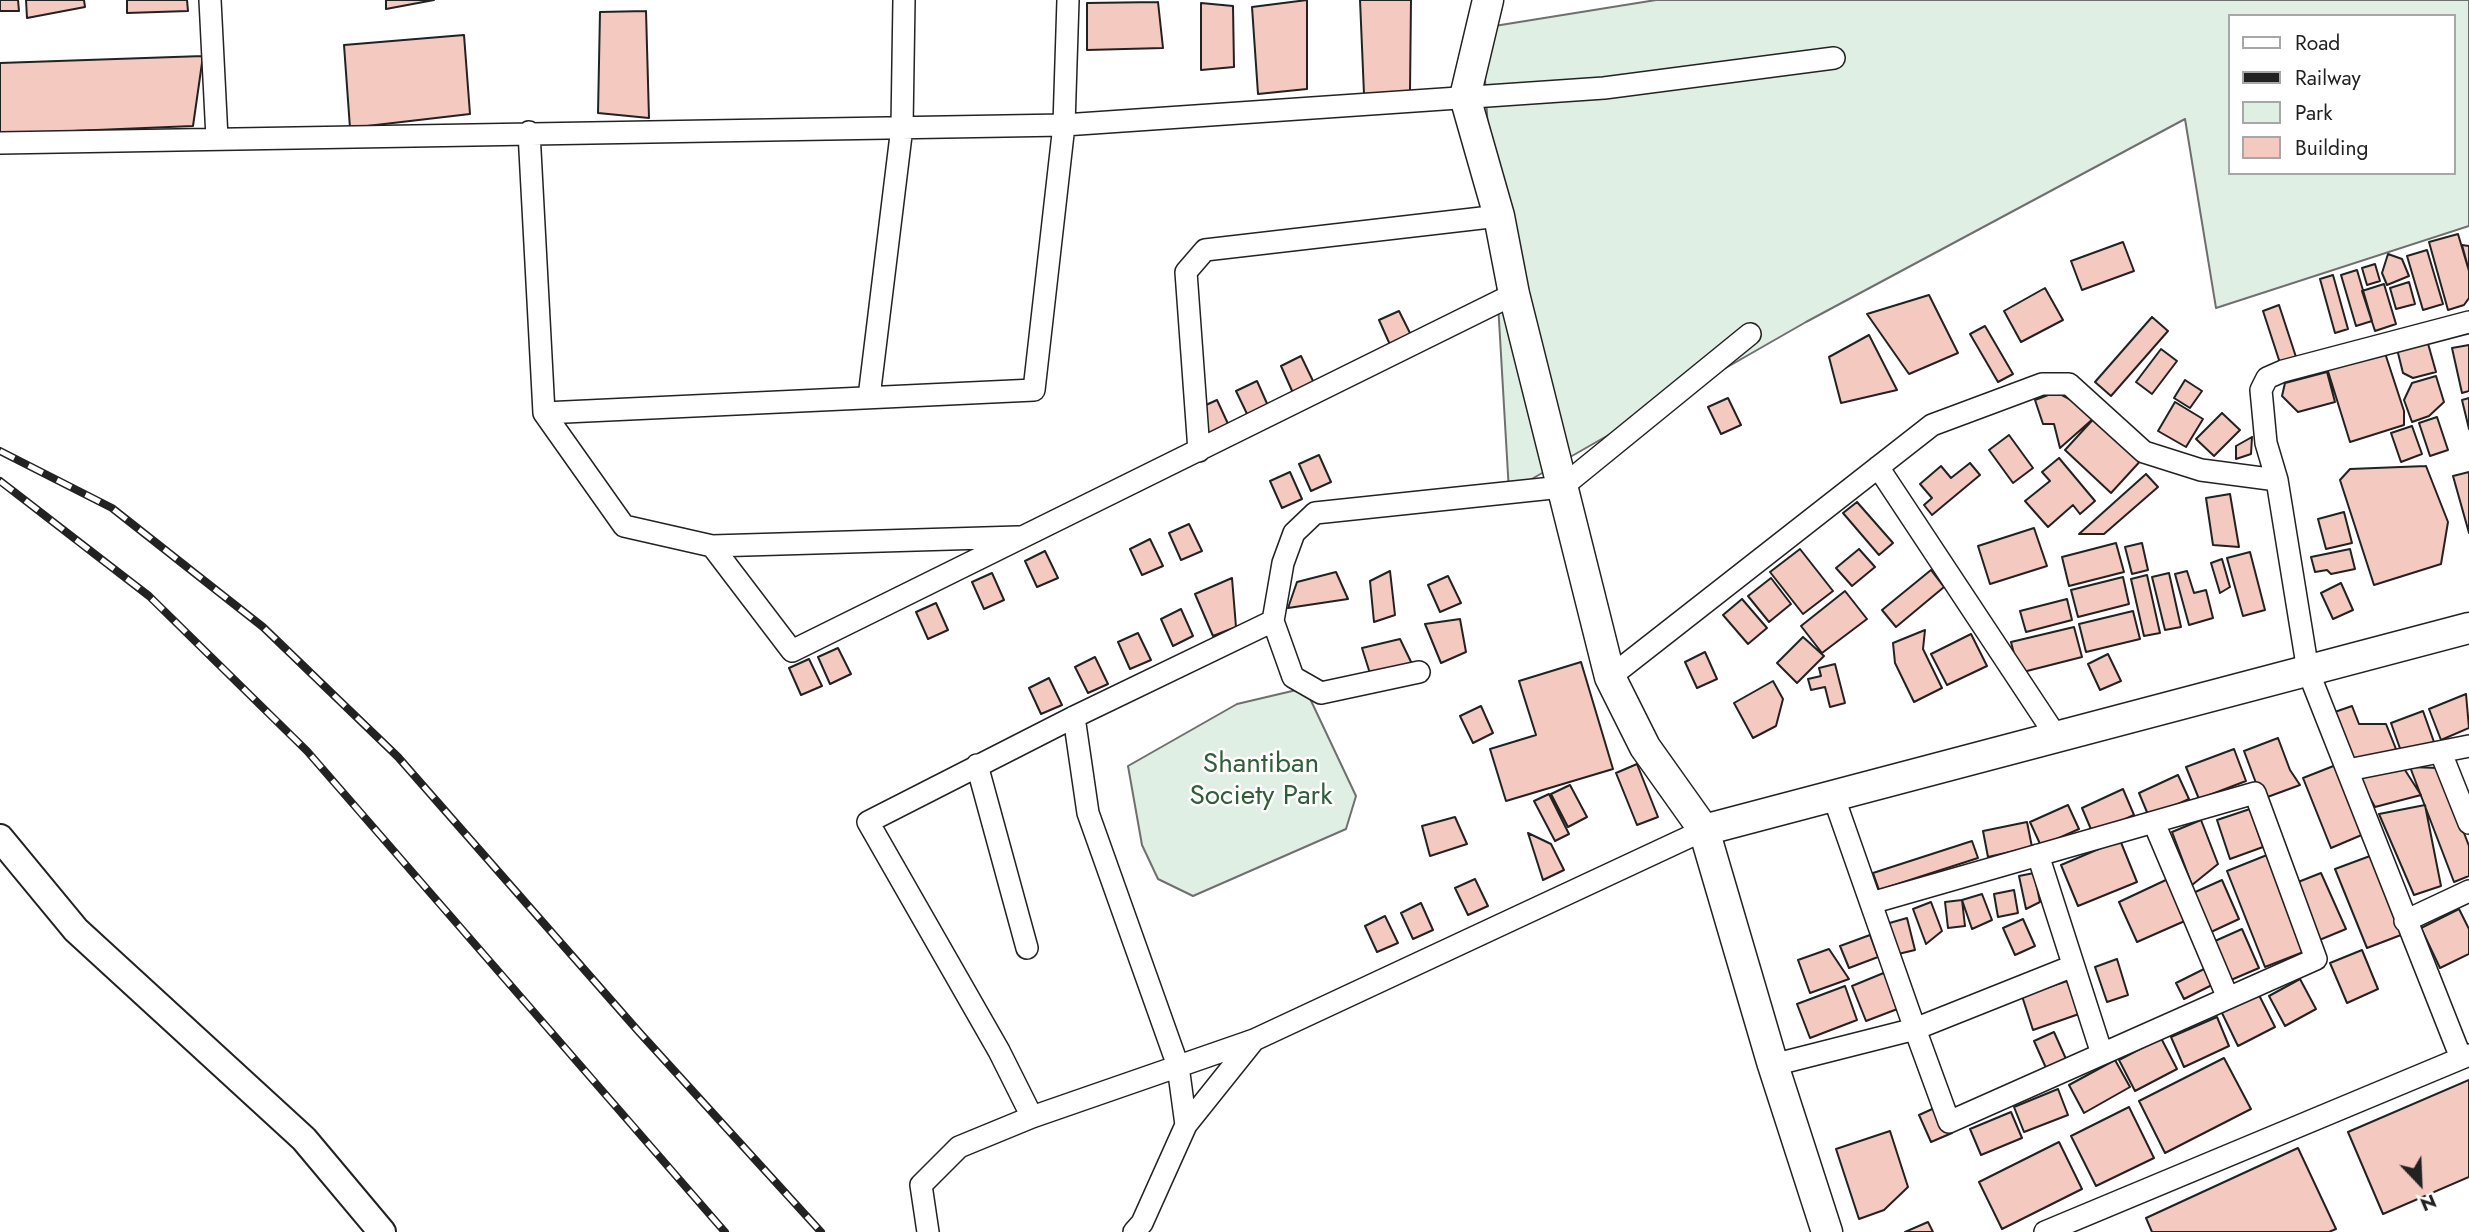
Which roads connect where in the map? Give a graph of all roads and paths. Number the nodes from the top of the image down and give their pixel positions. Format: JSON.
{"nodes":[{"id":1,"x":211,"y":0,"type":"edge"},
{"id":2,"x":904,"y":0,"type":"edge"},
{"id":3,"x":1068,"y":0,"type":"edge"},
{"id":4,"x":1488,"y":0,"type":"edge"},
{"id":5,"x":1834,"y":58,"type":"dead end"},
{"id":6,"x":1465,"y":97,"type":"junction"},
{"id":7,"x":1065,"y":125,"type":"junction"},
{"id":8,"x":902,"y":127,"type":"junction"},
{"id":9,"x":529,"y":132,"type":"junction"},
{"id":10,"x":217,"y":138,"type":"junction"},
{"id":11,"x":0,"y":143,"type":"edge"},
{"id":12,"x":1499,"y":216,"type":"junction"},
{"id":13,"x":1514,"y":294,"type":"junction"},
{"id":14,"x":2469,"y":322,"type":"edge"},
{"id":15,"x":1750,"y":334,"type":"dead end"},
{"id":16,"x":869,"y":397,"type":"junction"},
{"id":17,"x":544,"y":413,"type":"junction"},
{"id":18,"x":1199,"y":451,"type":"junction"},
{"id":19,"x":1878,"y":467,"type":"junction"},
{"id":20,"x":2277,"y":480,"type":"junction"},
{"id":21,"x":1562,"y":486,"type":"junction"},
{"id":22,"x":1027,"y":536,"type":"junction"},
{"id":23,"x":712,"y":546,"type":"junction"},
{"id":24,"x":1273,"y":621,"type":"junction"},
{"id":25,"x":2469,"y":628,"type":"edge"},
{"id":26,"x":2308,"y":671,"type":"junction"},
{"id":27,"x":1419,"y":672,"type":"dead end"},
{"id":28,"x":1610,"y":677,"type":"junction"},
{"id":29,"x":1074,"y":717,"type":"junction"},
{"id":30,"x":2056,"y":736,"type":"junction"},
{"id":31,"x":2469,"y":746,"type":"edge"},
{"id":32,"x":2441,"y":753,"type":"junction"},
{"id":33,"x":978,"y":765,"type":"junction"},
{"id":34,"x":2347,"y":770,"type":"junction"},
{"id":35,"x":1834,"y":797,"type":"junction"},
{"id":36,"x":2154,"y":823,"type":"junction"},
{"id":37,"x":2469,"y":823,"type":"edge"},
{"id":38,"x":1704,"y":830,"type":"junction"},
{"id":39,"x":0,"y":838,"type":"edge"},
{"id":40,"x":2038,"y":855,"type":"junction"},
{"id":41,"x":2469,"y":891,"type":"edge"},
{"id":42,"x":1871,"y":903,"type":"junction"},
{"id":43,"x":2405,"y":921,"type":"junction"},
{"id":44,"x":1027,"y":948,"type":"dead end"},
{"id":45,"x":2073,"y":965,"type":"junction"},
{"id":46,"x":2228,"y":998,"type":"junction"},
{"id":47,"x":1915,"y":1030,"type":"junction"},
{"id":48,"x":1254,"y":1040,"type":"junction"},
{"id":49,"x":2102,"y":1054,"type":"junction"},
{"id":50,"x":2465,"y":1056,"type":"edge"},
{"id":51,"x":1773,"y":1065,"type":"junction"},
{"id":52,"x":1178,"y":1066,"type":"junction"},
{"id":53,"x":1032,"y":1117,"type":"junction"},
{"id":54,"x":1186,"y":1125,"type":"junction"},
{"id":55,"x":382,"y":1232,"type":"edge"},
{"id":56,"x":928,"y":1232,"type":"edge"},
{"id":57,"x":1134,"y":1232,"type":"edge"},
{"id":58,"x":1828,"y":1232,"type":"edge"},
{"id":59,"x":2045,"y":1232,"type":"edge"}],
"edges":[{"from":1,"to":10,"type":"street"},
{"from":2,"to":8,"type":"street"},
{"from":3,"to":7,"type":"street"},
{"from":4,"to":6,"type":"main road"},
{"from":5,"to":6,"type":"street"},
{"from":6,"to":7,"type":"street"},
{"from":6,"to":12,"type":"main road"},
{"from":7,"to":8,"type":"street"},
{"from":7,"to":16,"type":"street"},
{"from":8,"to":9,"type":"street"},
{"from":8,"to":16,"type":"street"},
{"from":9,"to":10,"type":"street"},
{"from":9,"to":17,"type":"street"},
{"from":10,"to":11,"type":"street"},
{"from":12,"to":13,"type":"main road"},
{"from":12,"to":18,"type":"street"},
{"from":13,"to":18,"type":"street"},
{"from":13,"to":21,"type":"main road"},
{"from":14,"to":20,"type":"street"},
{"from":15,"to":21,"type":"street"},
{"from":16,"to":17,"type":"street"},
{"from":17,"to":23,"type":"street"},
{"from":18,"to":22,"type":"street"},
{"from":19,"to":20,"type":"street"},
{"from":19,"to":28,"type":"street"},
{"from":19,"to":30,"type":"street"},
{"from":20,"to":26,"type":"street"},
{"from":21,"to":24,"type":"street"},
{"from":21,"to":28,"type":"main road"},
{"from":22,"to":23,"type":"street"},
{"from":22,"to":23,"type":"street"},
{"from":24,"to":27,"type":"street"},
{"from":24,"to":29,"type":"street"},
{"from":25,"to":26,"type":"main road"},
{"from":26,"to":30,"type":"main road"},
{"from":26,"to":34,"type":"street"},
{"from":28,"to":38,"type":"main road"},
{"from":29,"to":33,"type":"street"},
{"from":29,"to":52,"type":"street"},
{"from":30,"to":35,"type":"main road"},
{"from":31,"to":32,"type":"street"},
{"from":32,"to":34,"type":"street"},
{"from":32,"to":37,"type":"street"},
{"from":33,"to":44,"type":"street"},
{"from":33,"to":53,"type":"street"},
{"from":34,"to":43,"type":"street"},
{"from":35,"to":38,"type":"main road"},
{"from":35,"to":42,"type":"street"},
{"from":36,"to":40,"type":"street"},
{"from":36,"to":46,"type":"street"},
{"from":36,"to":46,"type":"street"},
{"from":38,"to":48,"type":"street"},
{"from":38,"to":51,"type":"main road"},
{"from":39,"to":55,"type":"street"},
{"from":40,"to":42,"type":"street"},
{"from":40,"to":45,"type":"street"},
{"from":41,"to":43,"type":"street"},
{"from":42,"to":47,"type":"street"},
{"from":43,"to":50,"type":"street"},
{"from":45,"to":47,"type":"street"},
{"from":45,"to":49,"type":"street"},
{"from":46,"to":49,"type":"street"},
{"from":47,"to":49,"type":"street"},
{"from":47,"to":51,"type":"street"},
{"from":48,"to":52,"type":"street"},
{"from":48,"to":54,"type":"street"},
{"from":50,"to":59,"type":"street"},
{"from":51,"to":58,"type":"main road"},
{"from":52,"to":53,"type":"street"},
{"from":52,"to":54,"type":"street"},
{"from":53,"to":56,"type":"street"},
{"from":54,"to":57,"type":"street"}]}
